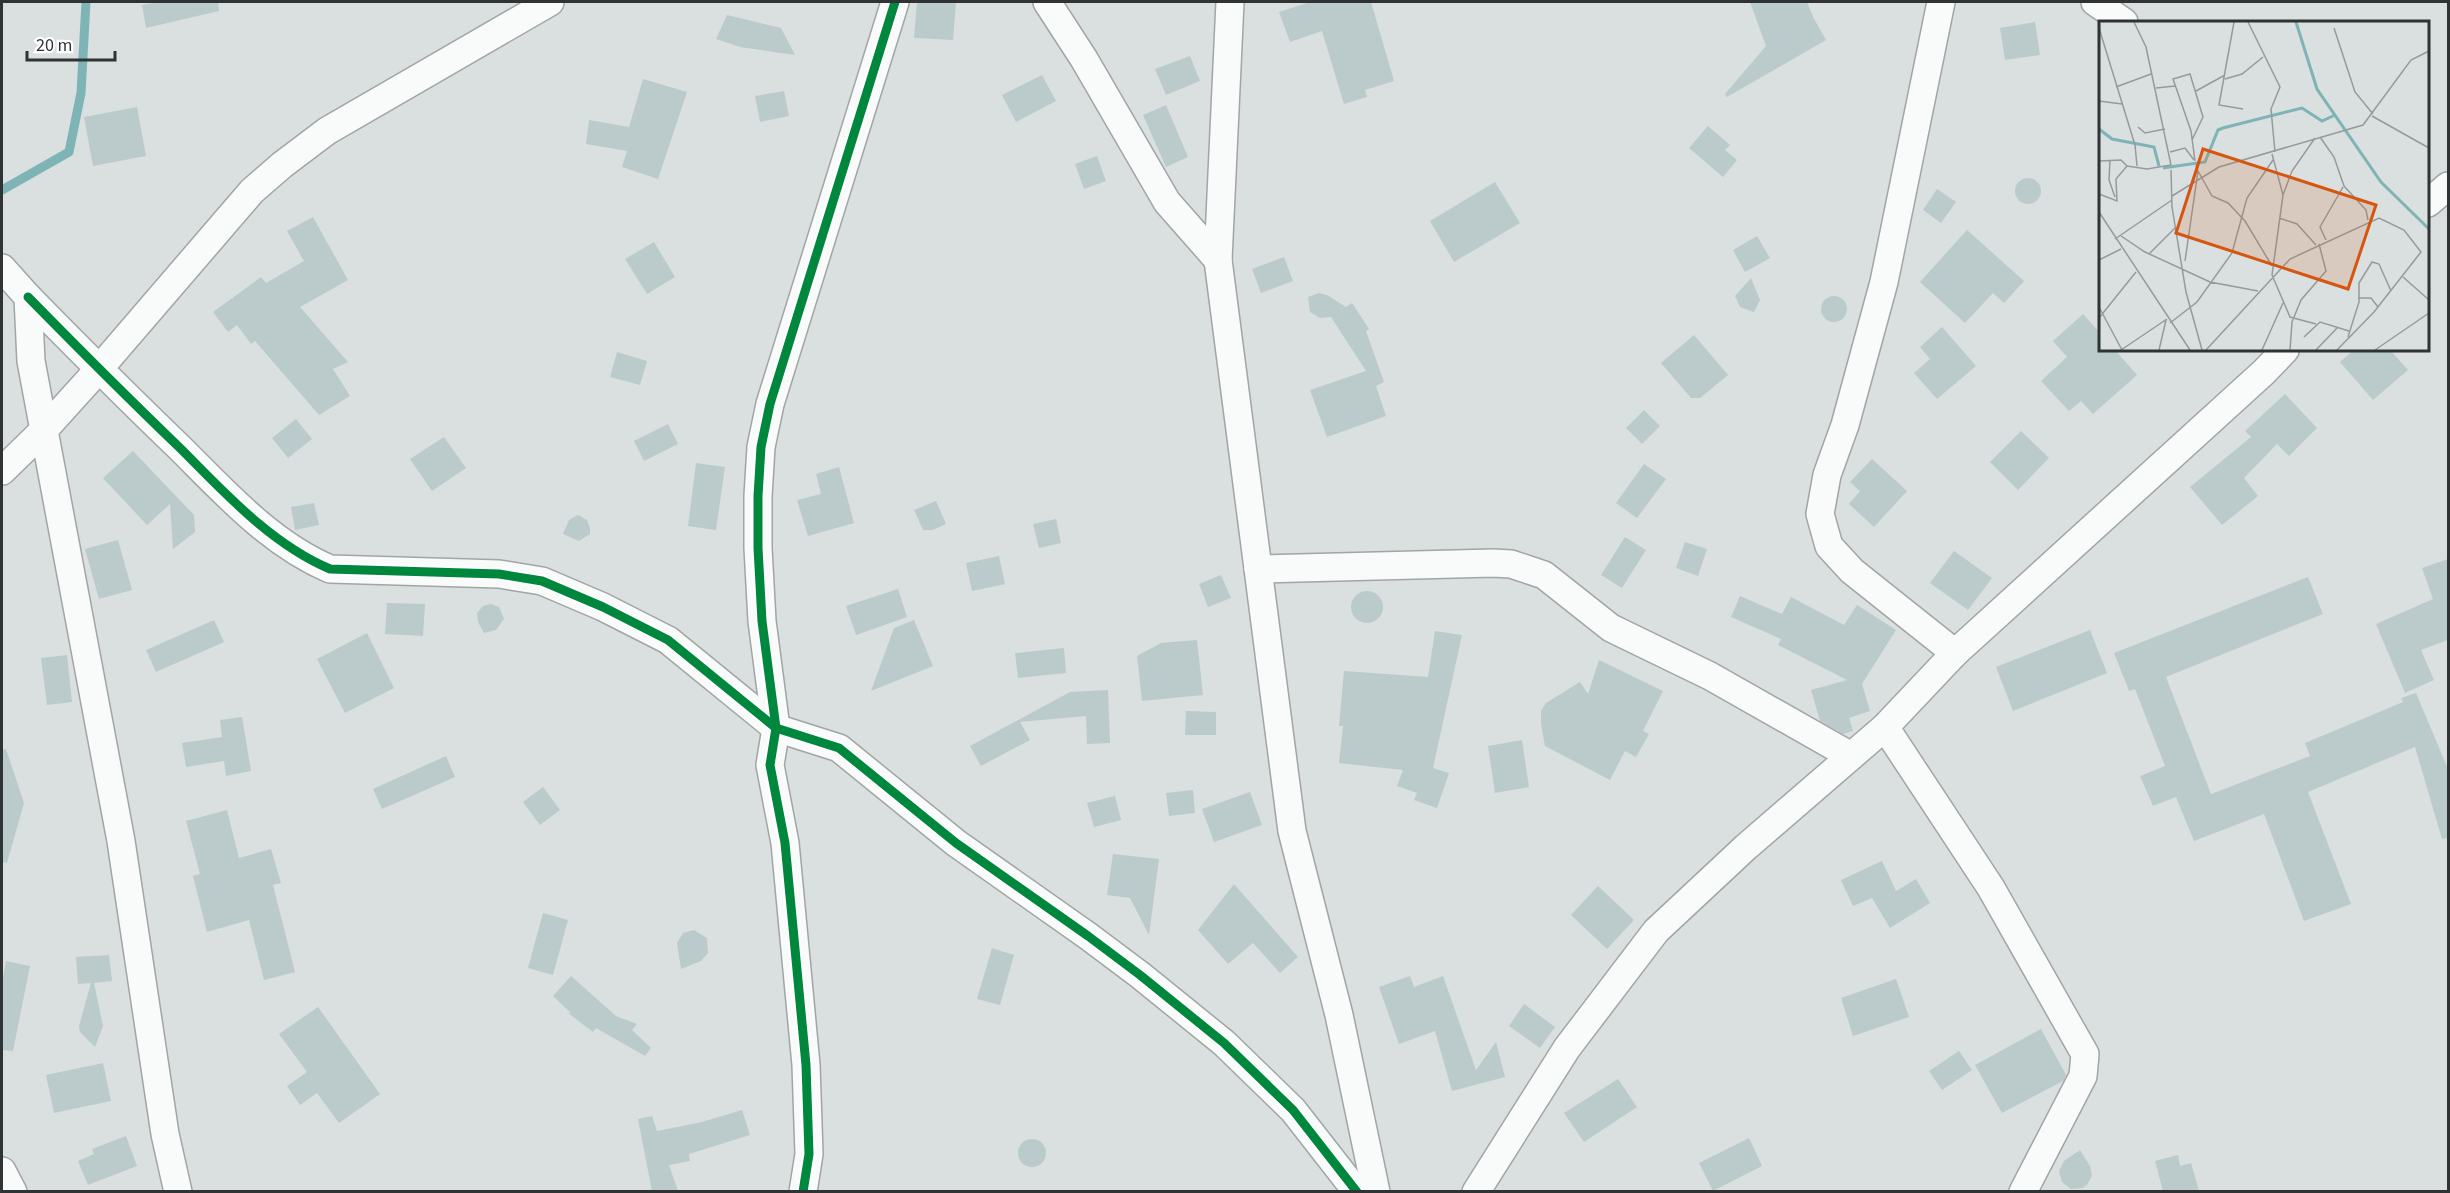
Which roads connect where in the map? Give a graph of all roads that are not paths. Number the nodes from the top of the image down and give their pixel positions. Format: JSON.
{"nodes":[{"id":1,"x":550,"y":2,"type":"edge"},
{"id":2,"x":895,"y":2,"type":"edge"},
{"id":3,"x":1047,"y":2,"type":"edge"},
{"id":4,"x":1230,"y":2,"type":"edge"},
{"id":5,"x":1941,"y":2,"type":"edge"},
{"id":6,"x":2096,"y":2,"type":"edge"},
{"id":7,"x":2123,"y":21,"type":"edge"},
{"id":8,"x":2448,"y":186,"type":"edge"},
{"id":9,"x":2429,"y":201,"type":"edge"},
{"id":10,"x":1218,"y":260,"type":"junction"},
{"id":11,"x":2,"y":268,"type":"edge"},
{"id":12,"x":28,"y":297,"type":"junction"},
{"id":13,"x":2284,"y":351,"type":"edge"},
{"id":14,"x":99,"y":369,"type":"junction"},
{"id":15,"x":43,"y":431,"type":"junction"},
{"id":16,"x":2,"y":471,"type":"edge"},
{"id":17,"x":1258,"y":569,"type":"junction"},
{"id":18,"x":1955,"y":653,"type":"junction"},
{"id":19,"x":1885,"y":727,"type":"junction"},
{"id":20,"x":776,"y":728,"type":"junction"},
{"id":21,"x":1851,"y":756,"type":"junction"},
{"id":22,"x":2,"y":1171,"type":"edge"},
{"id":23,"x":13,"y":1191,"type":"edge"},
{"id":24,"x":178,"y":1191,"type":"edge"},
{"id":25,"x":803,"y":1191,"type":"edge"},
{"id":26,"x":1357,"y":1191,"type":"edge"},
{"id":27,"x":1376,"y":1191,"type":"edge"},
{"id":28,"x":1476,"y":1191,"type":"edge"},
{"id":29,"x":2023,"y":1191,"type":"edge"}],
"edges":[{"from":1,"to":14,"type":"street"},
{"from":2,"to":20,"type":"street"},
{"from":3,"to":10,"type":"street"},
{"from":4,"to":10,"type":"street"},
{"from":5,"to":18,"type":"street"},
{"from":6,"to":7,"type":"street"},
{"from":8,"to":9,"type":"street"},
{"from":10,"to":17,"type":"street"},
{"from":11,"to":12,"type":"street"},
{"from":12,"to":14,"type":"street"},
{"from":12,"to":15,"type":"street"},
{"from":13,"to":18,"type":"street"},
{"from":14,"to":15,"type":"street"},
{"from":14,"to":20,"type":"street"},
{"from":15,"to":16,"type":"street"},
{"from":15,"to":24,"type":"street"},
{"from":17,"to":21,"type":"street"},
{"from":17,"to":27,"type":"street"},
{"from":18,"to":19,"type":"street"},
{"from":19,"to":21,"type":"street"},
{"from":19,"to":29,"type":"street"},
{"from":20,"to":25,"type":"street"},
{"from":20,"to":26,"type":"street"},
{"from":21,"to":28,"type":"street"},
{"from":22,"to":23,"type":"street"}]}
